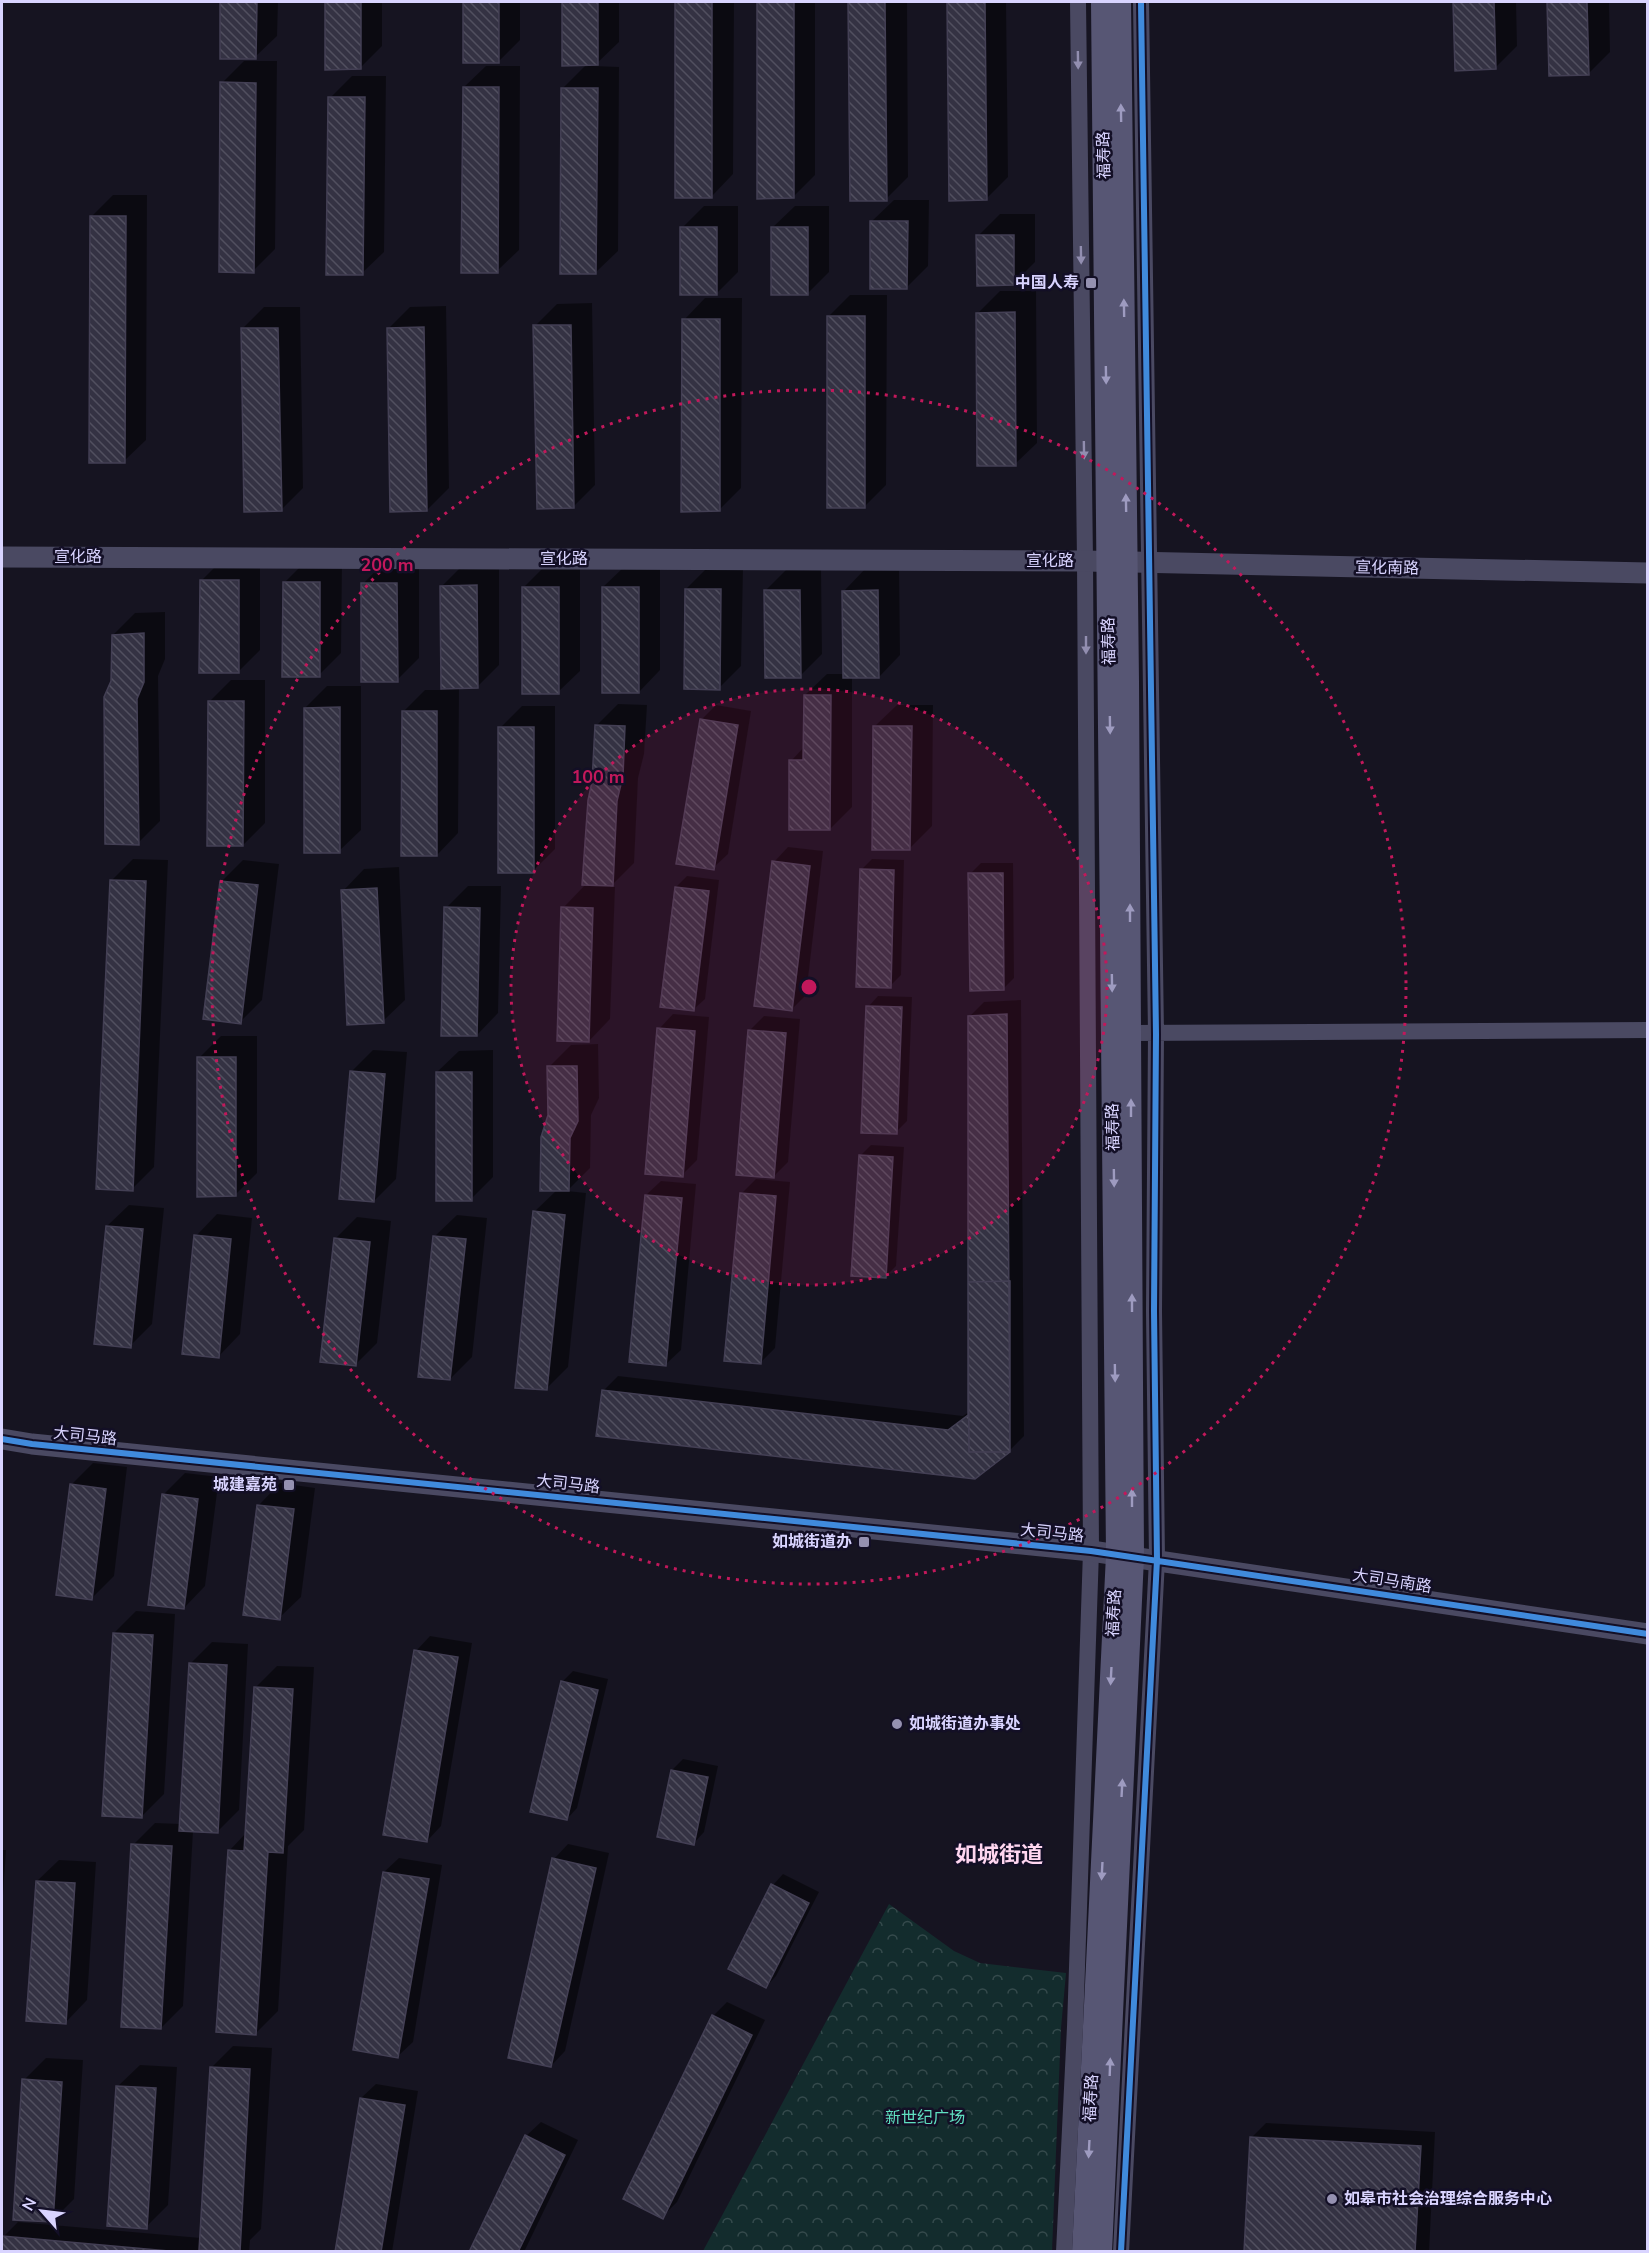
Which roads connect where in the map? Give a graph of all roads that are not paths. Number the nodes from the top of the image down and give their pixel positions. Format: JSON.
{"nodes":[{"id":1,"x":1078,"y":2,"type":"edge"},
{"id":2,"x":1102,"y":2,"type":"edge"},
{"id":3,"x":1120,"y":2,"type":"edge"},
{"id":4,"x":1141,"y":2,"type":"edge"},
{"id":5,"x":2,"y":557,"type":"edge"},
{"id":6,"x":1085,"y":561,"type":"junction"},
{"id":7,"x":1118,"y":562,"type":"junction"},
{"id":8,"x":1149,"y":563,"type":"junction"},
{"id":9,"x":1647,"y":573,"type":"edge"},
{"id":10,"x":1647,"y":1030,"type":"edge"},
{"id":11,"x":1131,"y":1033,"type":"junction"},
{"id":12,"x":1156,"y":1034,"type":"junction"},
{"id":13,"x":2,"y":1439,"type":"edge"},
{"id":14,"x":1091,"y":1551,"type":"junction"},
{"id":15,"x":1125,"y":1556,"type":"junction"},
{"id":16,"x":1157,"y":1560,"type":"junction"},
{"id":17,"x":1647,"y":1634,"type":"edge"},
{"id":18,"x":1064,"y":2252,"type":"edge"},
{"id":19,"x":1083,"y":2252,"type":"edge"},
{"id":20,"x":1101,"y":2252,"type":"edge"},
{"id":21,"x":1121,"y":2252,"type":"edge"}],
"edges":[{"from":1,"to":6,"type":"street","one_way":true},
{"from":2,"to":7,"type":"main road","name":"福寿路","one_way":true},
{"from":7,"to":3,"type":"main road","name":"福寿路","one_way":true},
{"from":4,"to":8,"type":"street"},
{"from":5,"to":6,"type":"street","name":"宣化路"},
{"from":6,"to":7,"type":"street","name":"宣化路"},
{"from":6,"to":14,"type":"street","one_way":true},
{"from":7,"to":8,"type":"street","name":"宣化南路"},
{"from":11,"to":7,"type":"main road","name":"福寿路","one_way":true},
{"from":7,"to":15,"type":"main road","name":"福寿路","one_way":true},
{"from":8,"to":9,"type":"street","name":"宣化南路"},
{"from":8,"to":12,"type":"street"},
{"from":10,"to":12,"type":"street"},
{"from":11,"to":12,"type":"street"},
{"from":15,"to":11,"type":"main road","name":"福寿路","one_way":true},
{"from":12,"to":16,"type":"street"},
{"from":13,"to":14,"type":"street","name":"大司马路"},
{"from":14,"to":15,"type":"street","name":"大司马路"},
{"from":14,"to":18,"type":"street"},
{"from":15,"to":16,"type":"street","name":"大司马南路"},
{"from":15,"to":19,"type":"main road","name":"福寿路","one_way":true},
{"from":20,"to":15,"type":"main road","name":"福寿路","one_way":true},
{"from":16,"to":17,"type":"street","name":"大司马南路"},
{"from":16,"to":21,"type":"street"}]}
